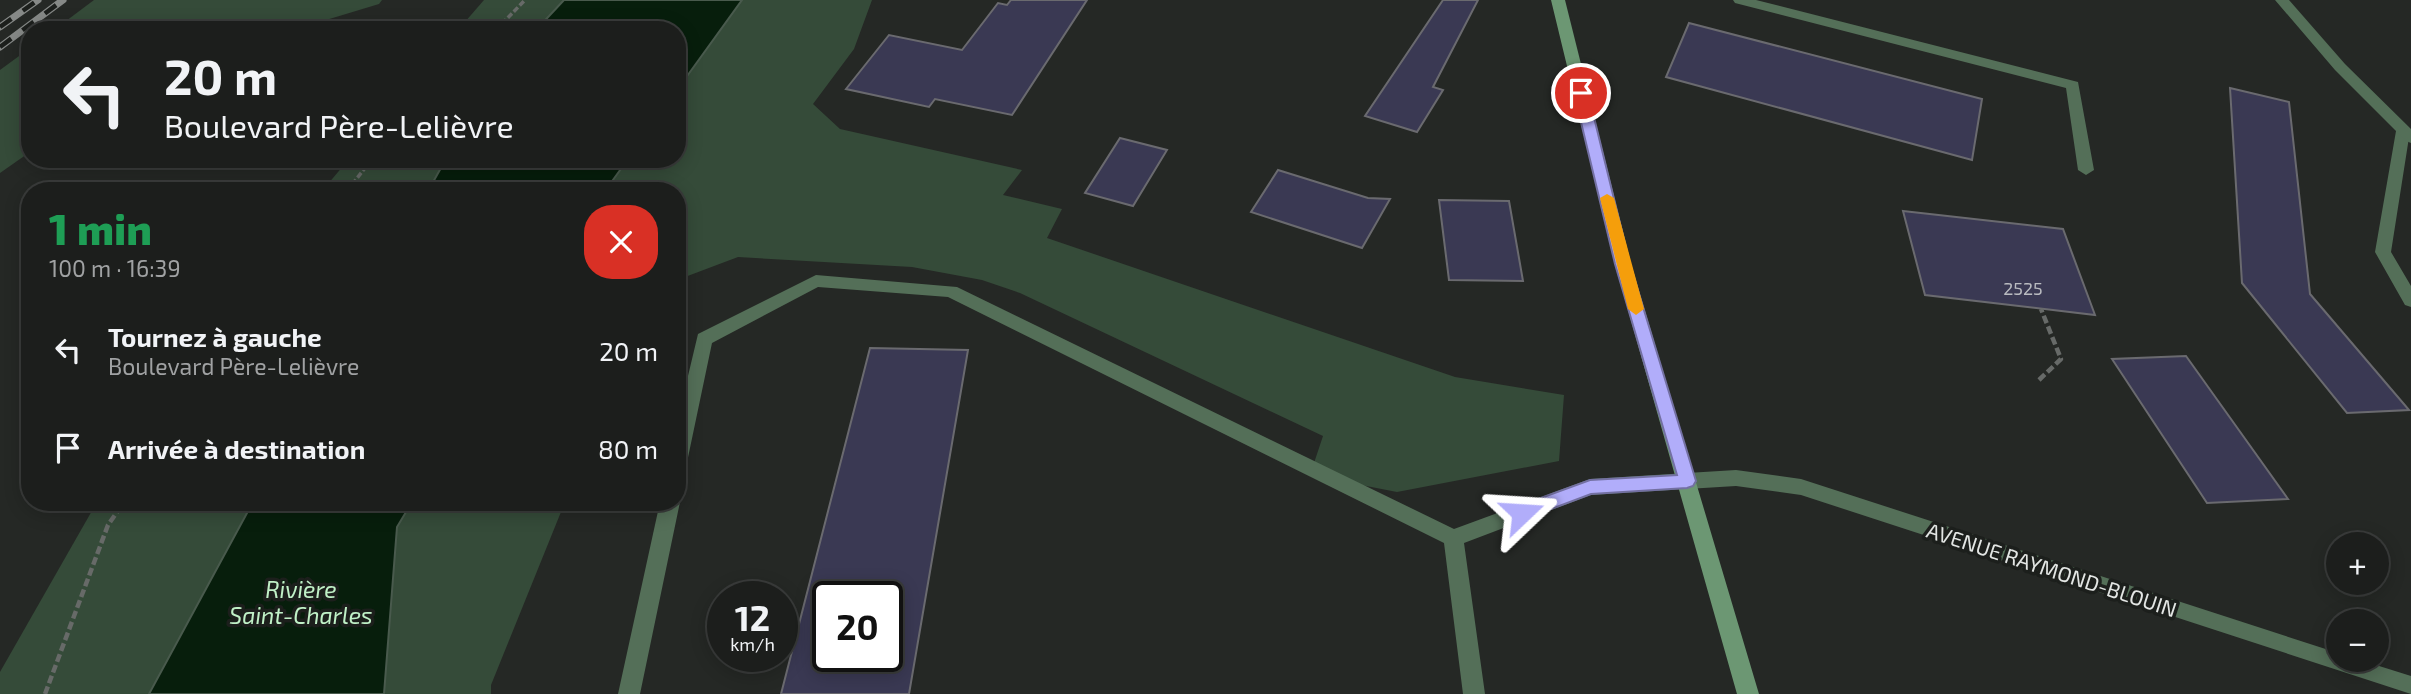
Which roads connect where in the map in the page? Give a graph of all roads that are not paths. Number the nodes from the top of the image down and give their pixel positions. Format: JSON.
{"nodes":[{"id":1,"x":1558,"y":0,"type":"edge"},
{"id":2,"x":1740,"y":0,"type":"edge"},
{"id":3,"x":2282,"y":0,"type":"edge"},
{"id":4,"x":2407,"y":134,"type":"edge"},
{"id":5,"x":2087,"y":170,"type":"dead end"},
{"id":6,"x":2411,"y":301,"type":"edge"},
{"id":7,"x":686,"y":424,"type":"edge"},
{"id":8,"x":1687,"y":481,"type":"junction"},
{"id":9,"x":668,"y":511,"type":"edge"},
{"id":10,"x":1453,"y":538,"type":"junction"},
{"id":11,"x":2411,"y":686,"type":"edge"},
{"id":12,"x":629,"y":694,"type":"edge"},
{"id":13,"x":1474,"y":694,"type":"edge"},
{"id":14,"x":1748,"y":694,"type":"edge"}],
"edges":[{"from":1,"to":8,"type":"main road"},
{"from":2,"to":5,"type":"street"},
{"from":3,"to":4,"type":"street"},
{"from":4,"to":6,"type":"street"},
{"from":7,"to":10,"type":"street"},
{"from":8,"to":10,"type":"street","name":"AVENUE RAYMOND-BLOUIN"},
{"from":8,"to":11,"type":"street","name":"AVENUE RAYMOND-BLOUIN"},
{"from":8,"to":14,"type":"main road"},
{"from":9,"to":12,"type":"street"},
{"from":10,"to":13,"type":"street"}]}
